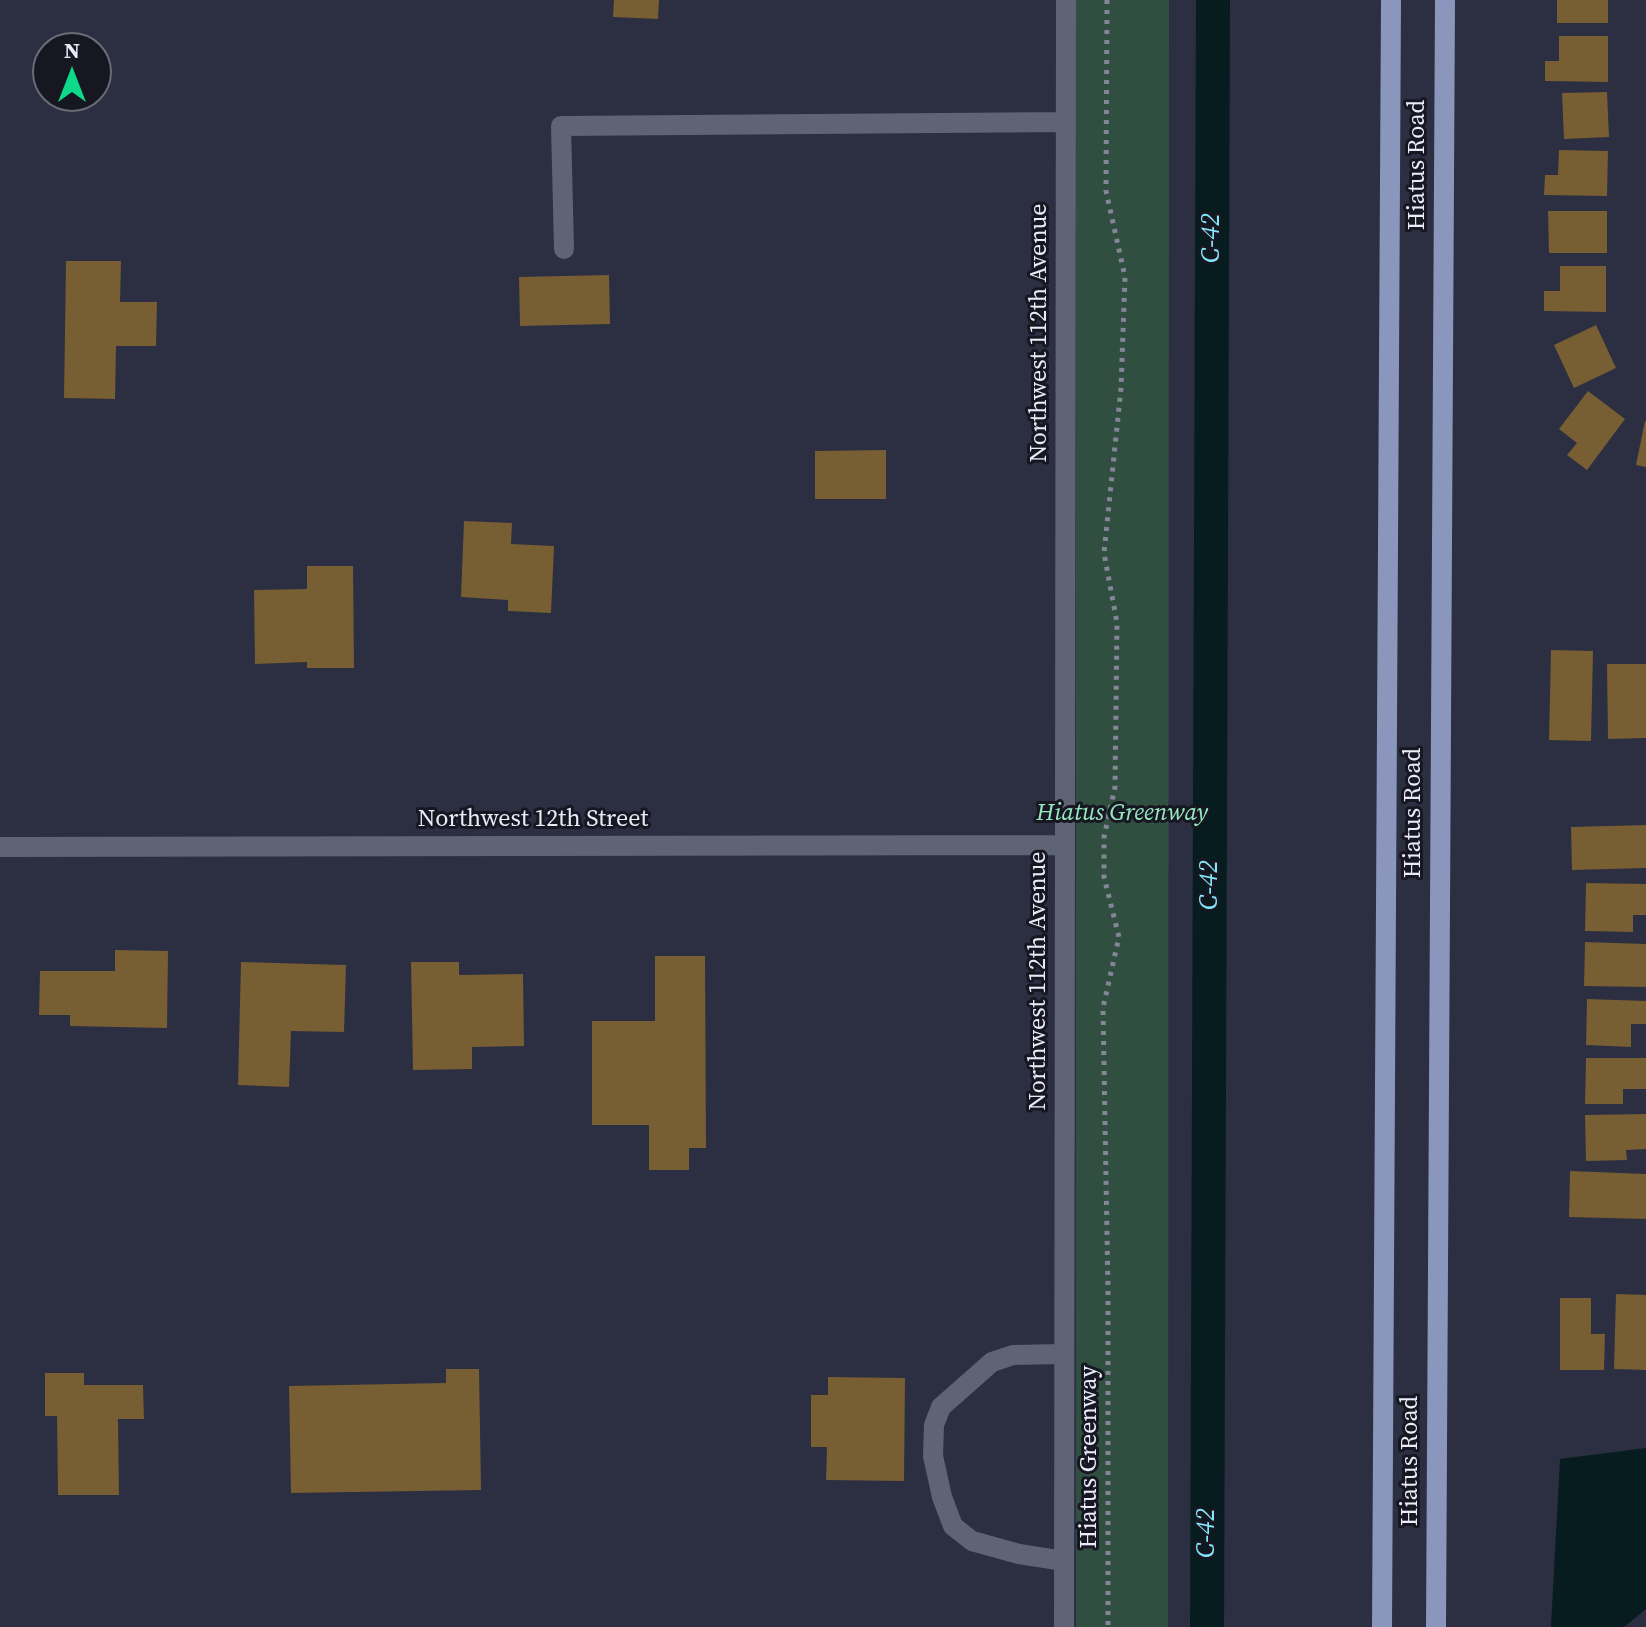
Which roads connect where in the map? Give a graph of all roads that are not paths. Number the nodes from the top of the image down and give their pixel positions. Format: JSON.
{"nodes":[{"id":1,"x":1066,"y":0,"type":"edge"},
{"id":2,"x":1391,"y":0,"type":"edge"},
{"id":3,"x":1445,"y":0,"type":"edge"},
{"id":4,"x":1066,"y":122,"type":"junction"},
{"id":5,"x":564,"y":249,"type":"dead end"},
{"id":6,"x":1065,"y":845,"type":"junction"},
{"id":7,"x":0,"y":847,"type":"edge"},
{"id":8,"x":1064,"y":1354,"type":"junction"},
{"id":9,"x":1064,"y":1561,"type":"junction"},
{"id":10,"x":1064,"y":1627,"type":"edge"},
{"id":11,"x":1382,"y":1627,"type":"edge"},
{"id":12,"x":1436,"y":1627,"type":"edge"}],
"edges":[{"from":1,"to":4,"type":"street","name":"Northwest 112th Avenue"},
{"from":2,"to":11,"type":"main road","name":"Hiatus Road"},
{"from":3,"to":12,"type":"main road","name":"Hiatus Road"},
{"from":4,"to":5,"type":"street"},
{"from":4,"to":6,"type":"street","name":"Northwest 112th Avenue"},
{"from":6,"to":7,"type":"street","name":"Northwest 12th Street"},
{"from":6,"to":8,"type":"street","name":"Northwest 112th Avenue"},
{"from":8,"to":9,"type":"street","name":"Northwest 112th Avenue"},
{"from":8,"to":9,"type":"street"},
{"from":9,"to":10,"type":"street","name":"Northwest 112th Avenue"}]}
